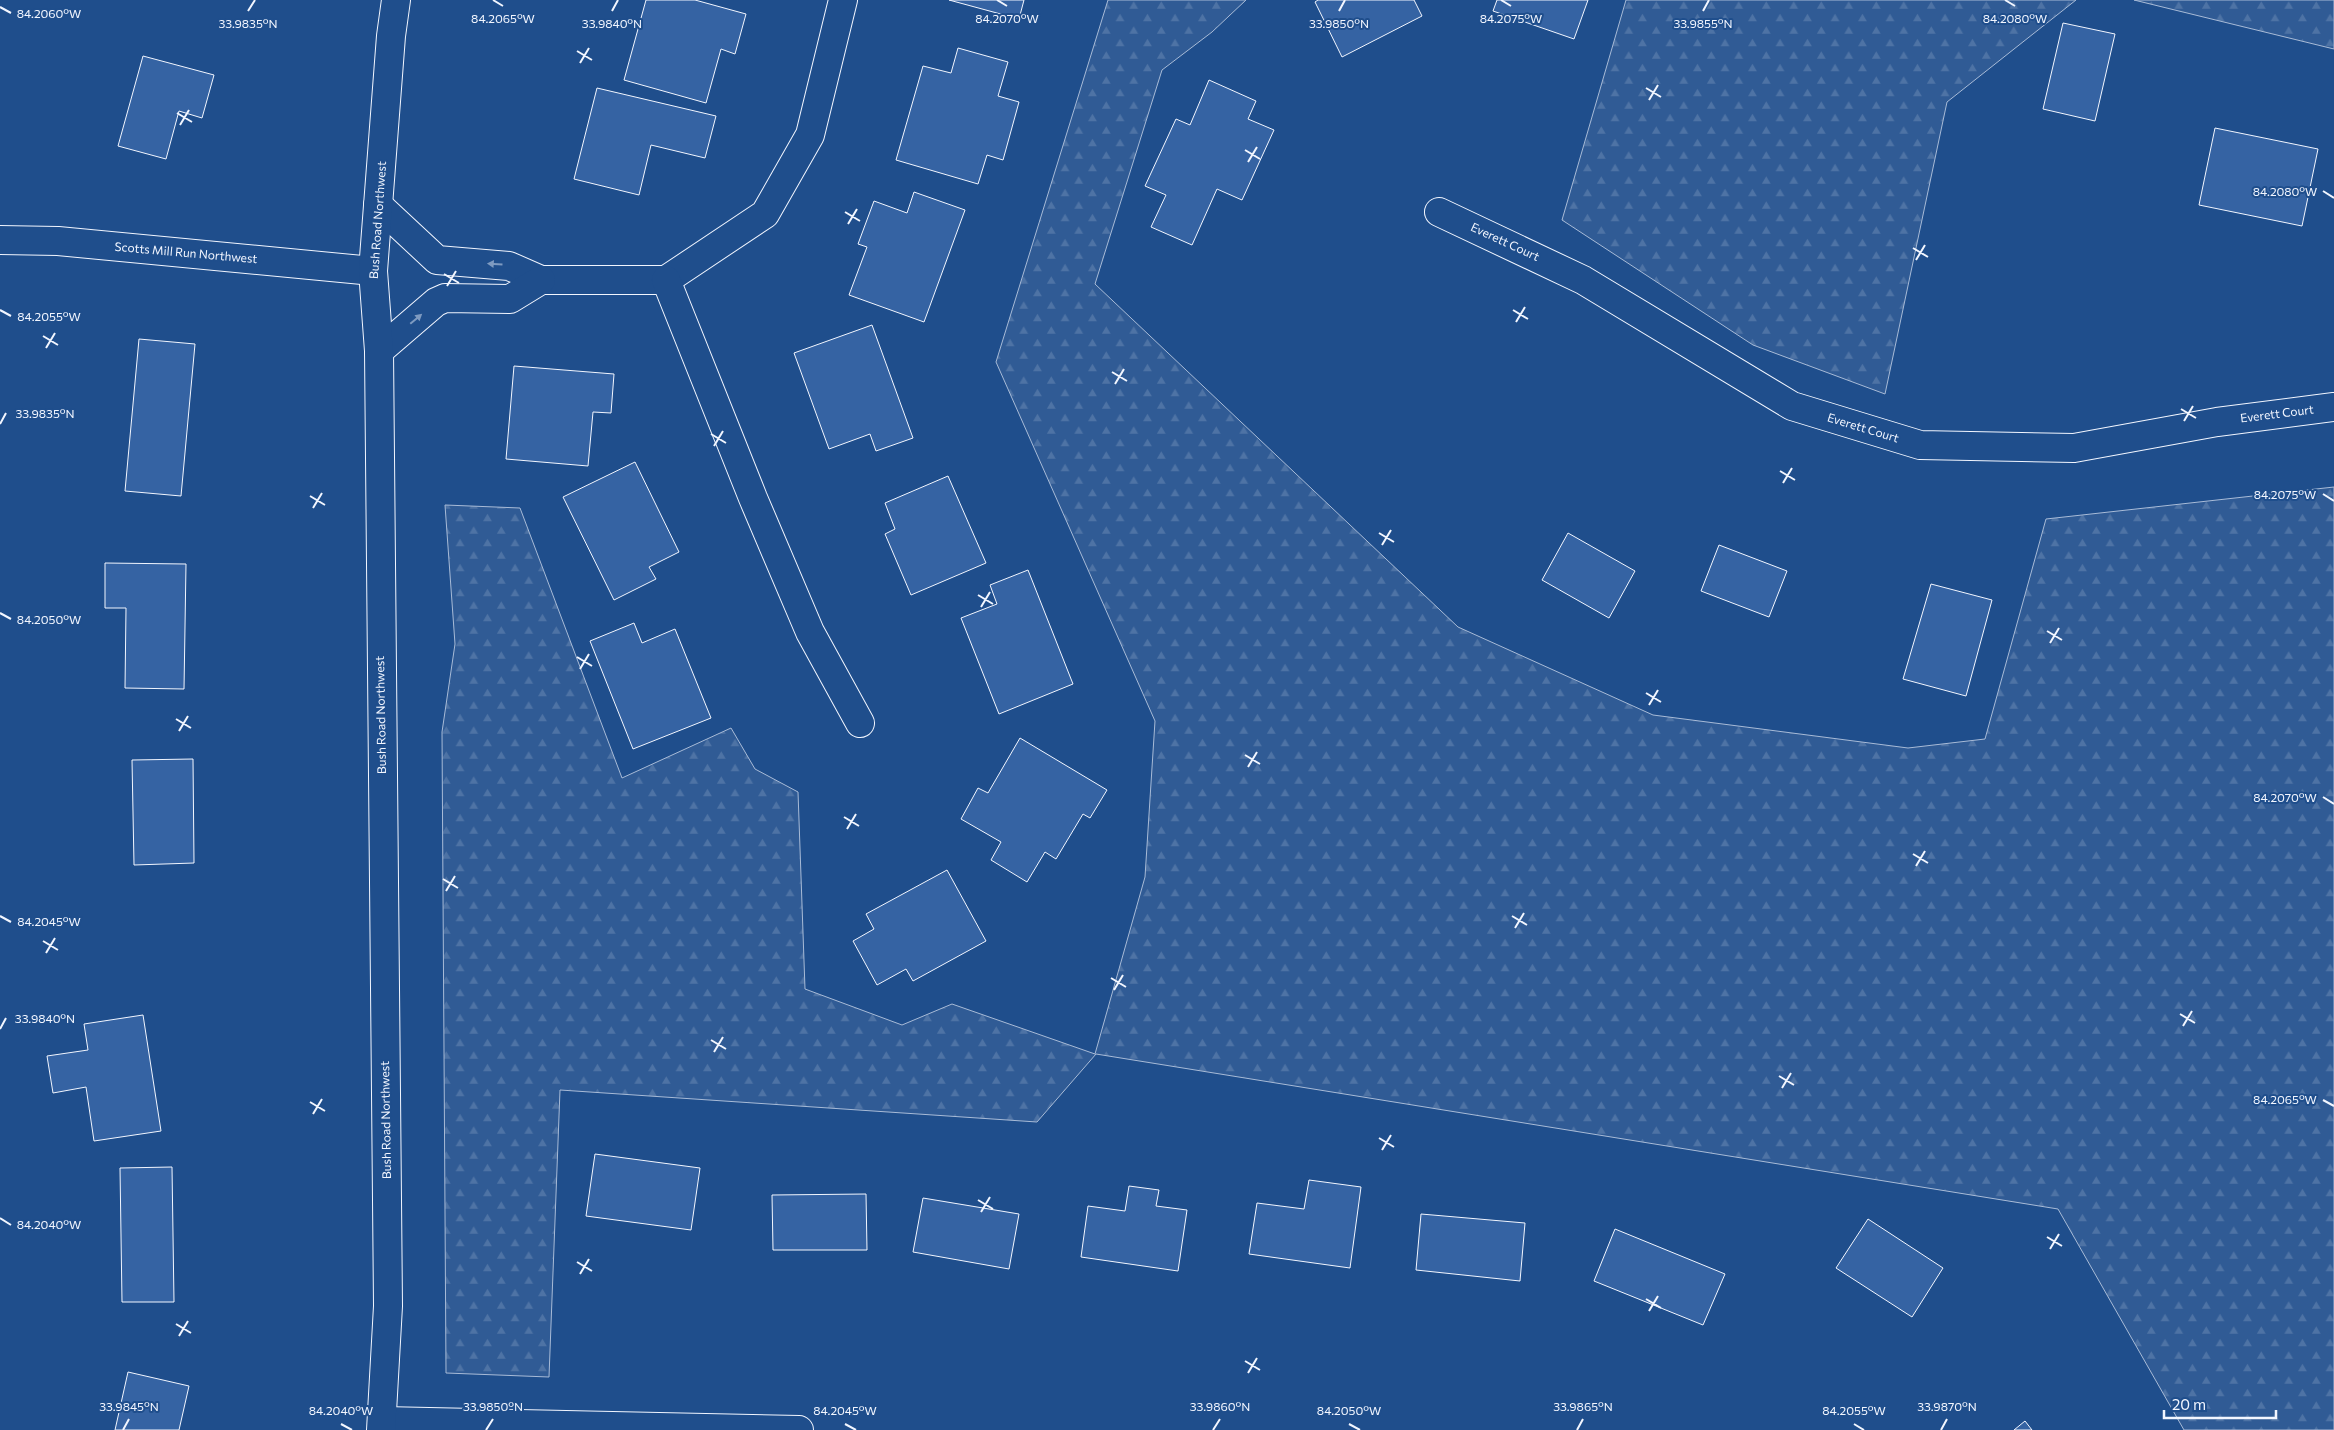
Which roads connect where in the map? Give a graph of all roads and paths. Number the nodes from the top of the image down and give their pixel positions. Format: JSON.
{"nodes":[{"id":1,"x":396,"y":0,"type":"edge"},
{"id":2,"x":843,"y":0,"type":"edge"},
{"id":3,"x":378,"y":205,"type":"junction"},
{"id":4,"x":1439,"y":212,"type":"dead end"},
{"id":5,"x":0,"y":240,"type":"edge"},
{"id":6,"x":373,"y":271,"type":"junction"},
{"id":7,"x":541,"y":280,"type":"junction"},
{"id":8,"x":666,"y":280,"type":"junction"},
{"id":9,"x":378,"y":351,"type":"junction"},
{"id":10,"x":2334,"y":407,"type":"edge"},
{"id":11,"x":860,"y":723,"type":"dead end"},
{"id":12,"x":382,"y":1426,"type":"edge"},
{"id":13,"x":799,"y":1430,"type":"edge"}],
"edges":[{"from":1,"to":3,"type":"street","name":"Bush Road Northwest"},
{"from":2,"to":8,"type":"street"},
{"from":3,"to":6,"type":"street","name":"Bush Road Northwest"},
{"from":7,"to":3,"type":"street","one_way":true},
{"from":4,"to":10,"type":"street","name":"Everett Court"},
{"from":5,"to":6,"type":"street","name":"Scotts Mill Run Northwest"},
{"from":6,"to":9,"type":"street","name":"Bush Road Northwest"},
{"from":7,"to":8,"type":"street"},
{"from":9,"to":7,"type":"street","one_way":true},
{"from":8,"to":11,"type":"street"},
{"from":9,"to":12,"type":"street","name":"Bush Road Northwest"},
{"from":12,"to":13,"type":"street"}]}
